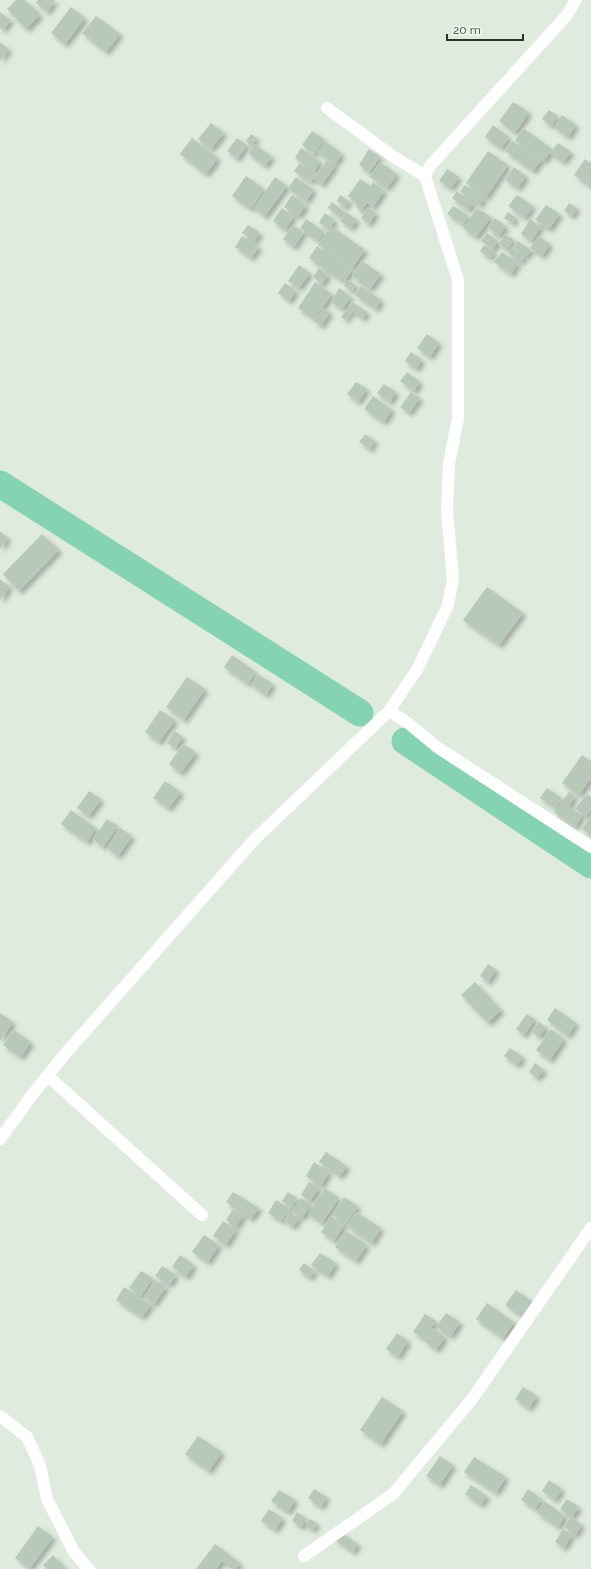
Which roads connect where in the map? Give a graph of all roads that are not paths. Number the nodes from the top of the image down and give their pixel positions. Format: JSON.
{"nodes":[{"id":1,"x":576,"y":0,"type":"edge"},
{"id":2,"x":326,"y":108,"type":"dead end"},
{"id":3,"x":426,"y":176,"type":"junction"},
{"id":4,"x":389,"y":711,"type":"junction"},
{"id":5,"x":591,"y":847,"type":"edge"},
{"id":6,"x":48,"y":1076,"type":"junction"},
{"id":7,"x":0,"y":1139,"type":"edge"},
{"id":8,"x":202,"y":1215,"type":"dead end"},
{"id":9,"x":591,"y":1228,"type":"edge"},
{"id":10,"x":0,"y":1416,"type":"edge"},
{"id":11,"x":304,"y":1556,"type":"dead end"},
{"id":12,"x":89,"y":1569,"type":"edge"}],
"edges":[{"from":1,"to":3,"type":"street"},
{"from":2,"to":3,"type":"street"},
{"from":3,"to":4,"type":"street"},
{"from":4,"to":5,"type":"street"},
{"from":4,"to":6,"type":"street"},
{"from":6,"to":7,"type":"street"},
{"from":6,"to":8,"type":"street"},
{"from":9,"to":11,"type":"street"},
{"from":10,"to":12,"type":"street"}]}
